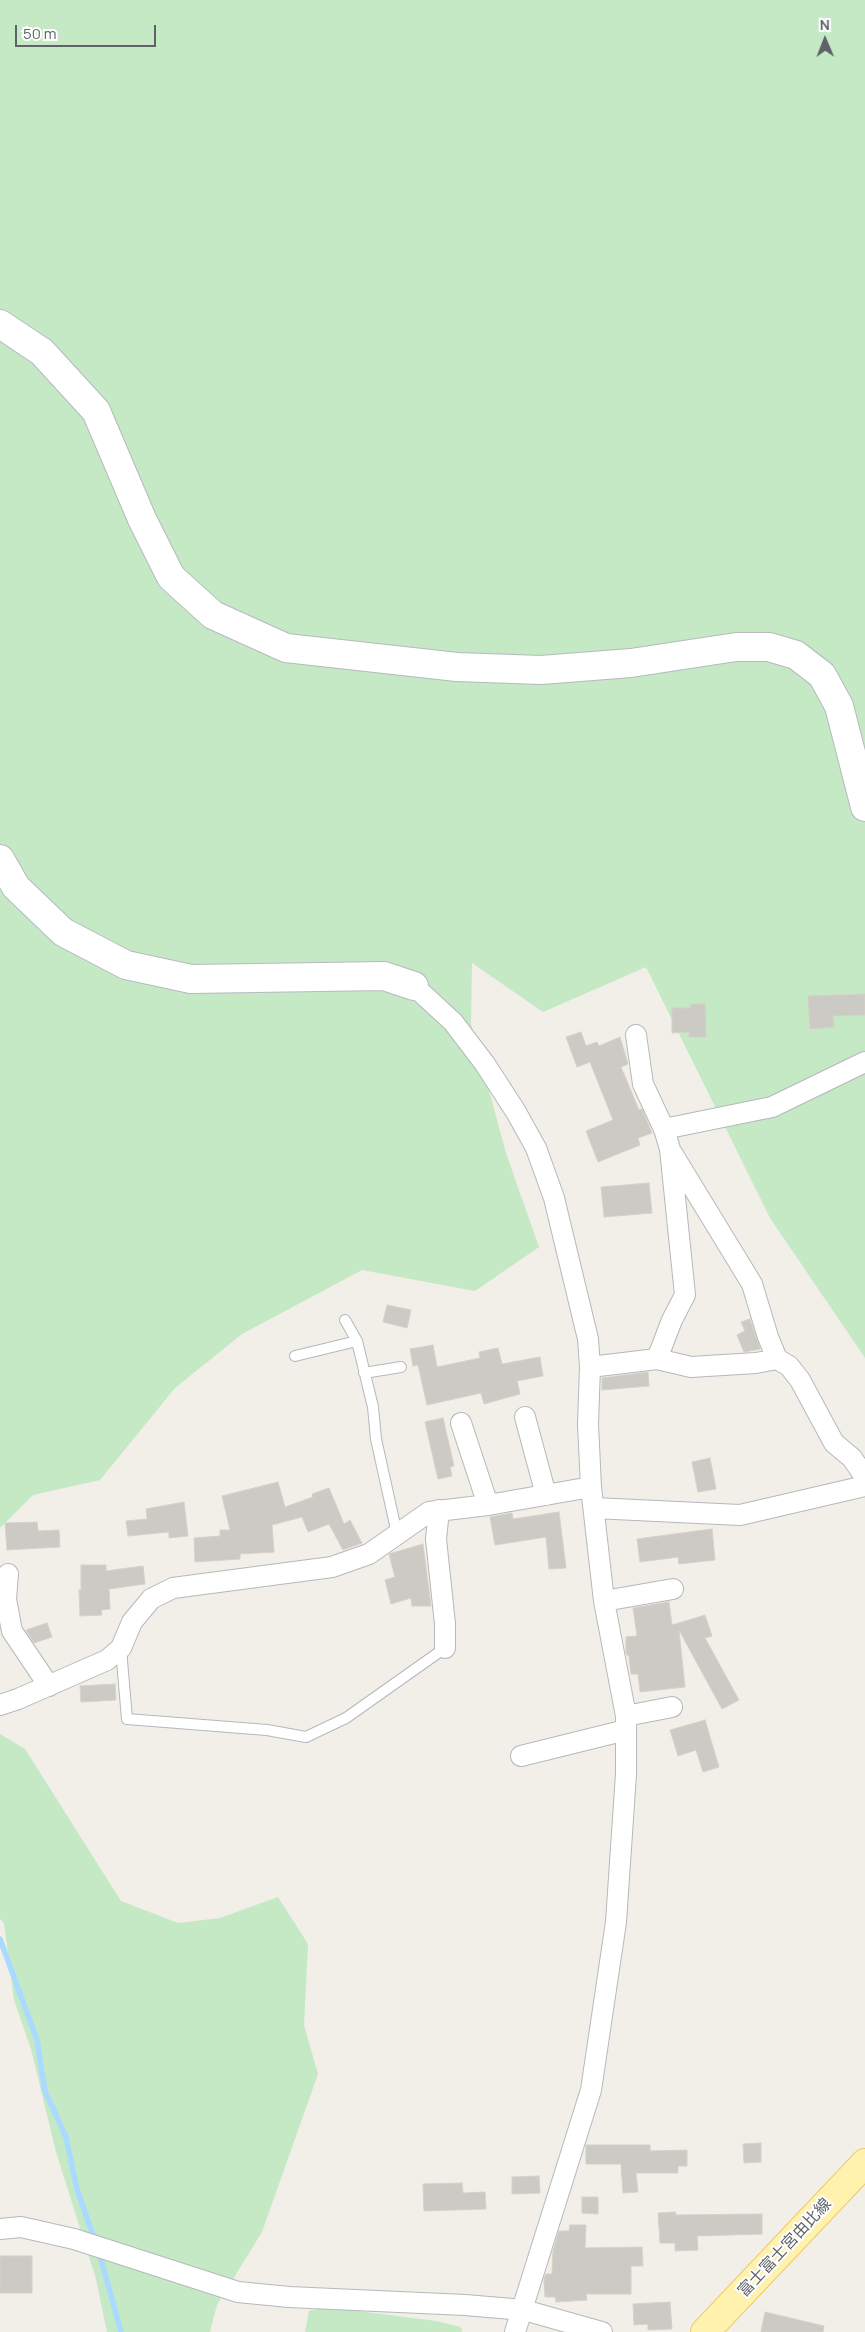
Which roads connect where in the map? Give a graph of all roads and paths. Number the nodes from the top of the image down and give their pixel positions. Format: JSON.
{"nodes":[{"id":1,"x":0,"y":324,"type":"edge"},
{"id":2,"x":865,"y":807,"type":"edge"},
{"id":3,"x":0,"y":859,"type":"edge"},
{"id":4,"x":414,"y":986,"type":"joint"},
{"id":5,"x":636,"y":1035,"type":"dead end"},
{"id":6,"x":865,"y":1062,"type":"edge"},
{"id":7,"x":664,"y":1129,"type":"junction"},
{"id":8,"x":670,"y":1149,"type":"junction"},
{"id":9,"x":345,"y":1320,"type":"dead end"},
{"id":10,"x":357,"y":1341,"type":"junction"},
{"id":11,"x":295,"y":1356,"type":"dead end"},
{"id":12,"x":657,"y":1359,"type":"junction"},
{"id":13,"x":777,"y":1359,"type":"junction"},
{"id":14,"x":401,"y":1367,"type":"dead end"},
{"id":15,"x":590,"y":1367,"type":"junction"},
{"id":16,"x":364,"y":1373,"type":"junction"},
{"id":17,"x":525,"y":1417,"type":"dead end"},
{"id":18,"x":461,"y":1423,"type":"dead end"},
{"id":19,"x":858,"y":1453,"type":"edge"},
{"id":20,"x":865,"y":1477,"type":"edge"},
{"id":21,"x":865,"y":1486,"type":"edge"},
{"id":22,"x":591,"y":1487,"type":"junction"},
{"id":23,"x":546,"y":1495,"type":"junction"},
{"id":24,"x":488,"y":1505,"type":"junction"},
{"id":25,"x":594,"y":1508,"type":"junction"},
{"id":26,"x":439,"y":1510,"type":"junction"},
{"id":27,"x":397,"y":1534,"type":"junction"},
{"id":28,"x":8,"y":1574,"type":"dead end"},
{"id":29,"x":673,"y":1590,"type":"dead end"},
{"id":30,"x":604,"y":1601,"type":"junction"},
{"id":31,"x":121,"y":1648,"type":"junction"},
{"id":32,"x":445,"y":1648,"type":"joint"},
{"id":33,"x":49,"y":1686,"type":"junction"},
{"id":34,"x":0,"y":1705,"type":"edge"},
{"id":35,"x":672,"y":1707,"type":"dead end"},
{"id":36,"x":626,"y":1723,"type":"junction"},
{"id":37,"x":521,"y":1756,"type":"dead end"},
{"id":38,"x":865,"y":2163,"type":"edge"},
{"id":39,"x":0,"y":2229,"type":"edge"},
{"id":40,"x":524,"y":2310,"type":"junction"},
{"id":41,"x":515,"y":2332,"type":"edge"},
{"id":42,"x":602,"y":2332,"type":"edge"},
{"id":43,"x":706,"y":2332,"type":"edge"}],
"edges":[{"from":1,"to":2,"type":"street"},
{"from":3,"to":4,"type":"street"},
{"from":4,"to":15,"type":"street"},
{"from":5,"to":7,"type":"street"},
{"from":6,"to":7,"type":"street"},
{"from":7,"to":8,"type":"street"},
{"from":8,"to":12,"type":"street"},
{"from":8,"to":13,"type":"street"},
{"from":9,"to":10,"type":"lane"},
{"from":10,"to":11,"type":"lane"},
{"from":10,"to":16,"type":"lane"},
{"from":12,"to":13,"type":"street"},
{"from":12,"to":15,"type":"street"},
{"from":13,"to":19,"type":"street"},
{"from":14,"to":16,"type":"lane"},
{"from":15,"to":22,"type":"street"},
{"from":16,"to":27,"type":"lane"},
{"from":17,"to":23,"type":"street"},
{"from":18,"to":24,"type":"street"},
{"from":19,"to":20,"type":"street"},
{"from":21,"to":25,"type":"street"},
{"from":22,"to":23,"type":"street"},
{"from":22,"to":25,"type":"street"},
{"from":23,"to":24,"type":"street"},
{"from":24,"to":26,"type":"street"},
{"from":25,"to":30,"type":"street"},
{"from":26,"to":27,"type":"street"},
{"from":26,"to":32,"type":"street"},
{"from":27,"to":31,"type":"street"},
{"from":28,"to":33,"type":"street"},
{"from":29,"to":30,"type":"street"},
{"from":30,"to":36,"type":"street"},
{"from":31,"to":32,"type":"lane"},
{"from":31,"to":33,"type":"street"},
{"from":33,"to":34,"type":"street"},
{"from":35,"to":36,"type":"street"},
{"from":36,"to":37,"type":"street"},
{"from":36,"to":40,"type":"street"},
{"from":38,"to":43,"type":"main road","name":"富士富士宮由比線"},
{"from":39,"to":40,"type":"street"},
{"from":40,"to":41,"type":"street"},
{"from":40,"to":42,"type":"street"}]}
